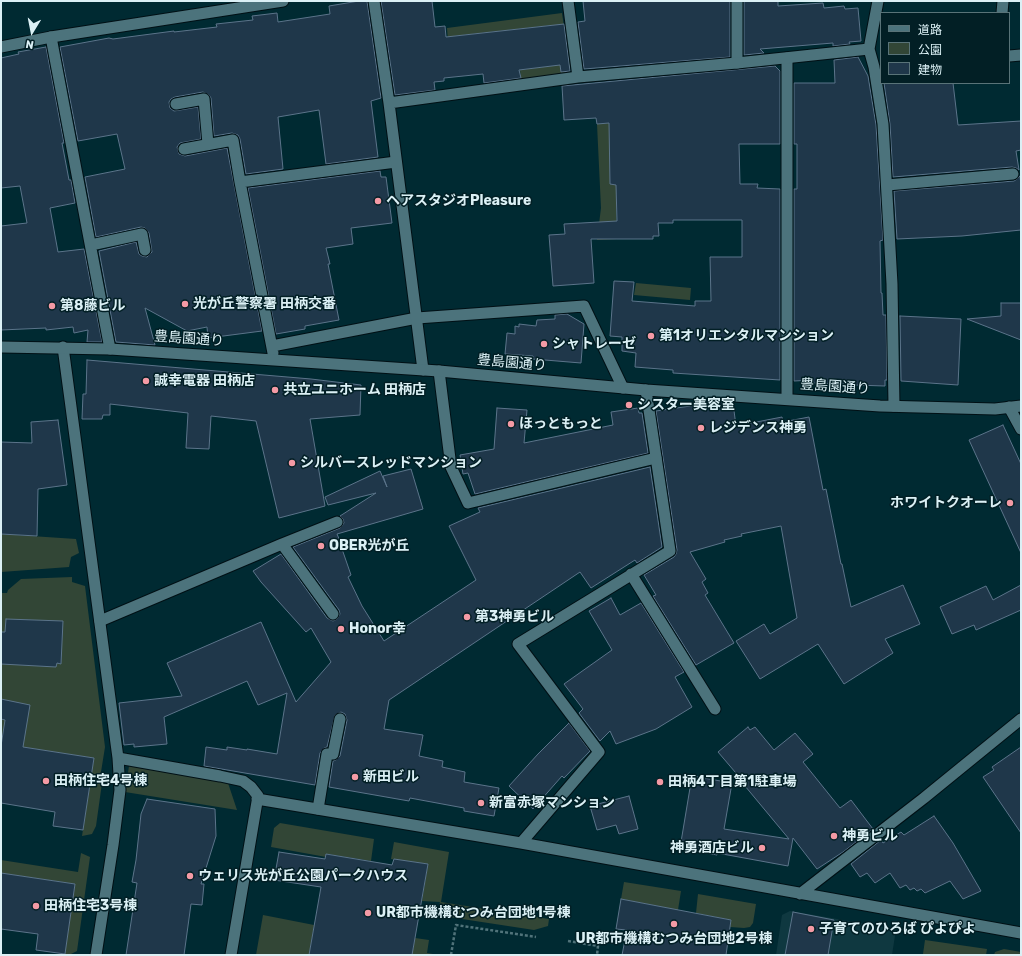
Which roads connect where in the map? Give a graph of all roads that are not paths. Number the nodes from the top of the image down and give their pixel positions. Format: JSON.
{"nodes":[{"id":1,"x":283,"y":1,"type":"edge"},
{"id":2,"x":374,"y":1,"type":"edge"},
{"id":3,"x":568,"y":1,"type":"edge"},
{"id":4,"x":737,"y":1,"type":"edge"},
{"id":5,"x":878,"y":1,"type":"edge"},
{"id":6,"x":1003,"y":1,"type":"edge"},
{"id":7,"x":267,"y":2,"type":"edge"},
{"id":8,"x":1002,"y":12,"type":"edge"},
{"id":9,"x":51,"y":37,"type":"junction"},
{"id":10,"x":1,"y":47,"type":"edge"},
{"id":11,"x":869,"y":49,"type":"junction"},
{"id":12,"x":1021,"y":55,"type":"edge"},
{"id":13,"x":1010,"y":56,"type":"edge"},
{"id":14,"x":787,"y":58,"type":"junction"},
{"id":15,"x":737,"y":63,"type":"junction"},
{"id":16,"x":578,"y":77,"type":"junction"},
{"id":17,"x":389,"y":103,"type":"junction"},
{"id":18,"x":176,"y":104,"type":"dead end"},
{"id":19,"x":208,"y":144,"type":"junction"},
{"id":20,"x":184,"y":149,"type":"dead end"},
{"id":21,"x":396,"y":162,"type":"junction"},
{"id":22,"x":1013,"y":174,"type":"dead end"},
{"id":23,"x":240,"y":182,"type":"junction"},
{"id":24,"x":887,"y":186,"type":"junction"},
{"id":25,"x":90,"y":245,"type":"junction"},
{"id":26,"x":145,"y":250,"type":"dead end"},
{"id":27,"x":417,"y":318,"type":"junction"},
{"id":28,"x":272,"y":346,"type":"junction"},
{"id":29,"x":1,"y":347,"type":"edge"},
{"id":30,"x":63,"y":347,"type":"junction"},
{"id":31,"x":110,"y":349,"type":"junction"},
{"id":32,"x":274,"y":360,"type":"junction"},
{"id":33,"x":423,"y":370,"type":"junction"},
{"id":34,"x":439,"y":371,"type":"junction"},
{"id":35,"x":623,"y":388,"type":"junction"},
{"id":36,"x":646,"y":390,"type":"junction"},
{"id":37,"x":787,"y":399,"type":"junction"},
{"id":38,"x":894,"y":406,"type":"junction"},
{"id":39,"x":1021,"y":406,"type":"edge"},
{"id":40,"x":1009,"y":407,"type":"junction"},
{"id":41,"x":1021,"y":429,"type":"edge"},
{"id":42,"x":656,"y":458,"type":"junction"},
{"id":43,"x":337,"y":522,"type":"dead end"},
{"id":44,"x":282,"y":544,"type":"junction"},
{"id":45,"x":631,"y":574,"type":"junction"},
{"id":46,"x":333,"y":614,"type":"dead end"},
{"id":47,"x":100,"y":621,"type":"junction"},
{"id":48,"x":715,"y":709,"type":"dead end"},
{"id":49,"x":340,"y":719,"type":"dead end"},
{"id":50,"x":1021,"y":720,"type":"edge"},
{"id":51,"x":118,"y":758,"type":"junction"},
{"id":52,"x":257,"y":799,"type":"junction"},
{"id":53,"x":318,"y":809,"type":"junction"},
{"id":54,"x":520,"y":843,"type":"junction"},
{"id":55,"x":800,"y":894,"type":"junction"},
{"id":56,"x":1021,"y":933,"type":"edge"},
{"id":57,"x":96,"y":955,"type":"edge"},
{"id":58,"x":231,"y":955,"type":"edge"}],
"edges":[{"from":1,"to":7,"type":"street"},
{"from":2,"to":17,"type":"street"},
{"from":3,"to":16,"type":"street"},
{"from":4,"to":15,"type":"street"},
{"from":5,"to":11,"type":"street"},
{"from":6,"to":8,"type":"street"},
{"from":7,"to":9,"type":"street"},
{"from":9,"to":10,"type":"street"},
{"from":9,"to":25,"type":"street"},
{"from":11,"to":14,"type":"street"},
{"from":11,"to":24,"type":"street"},
{"from":12,"to":13,"type":"street"},
{"from":14,"to":15,"type":"street"},
{"from":14,"to":37,"type":"street"},
{"from":15,"to":16,"type":"street"},
{"from":16,"to":17,"type":"street"},
{"from":17,"to":21,"type":"street"},
{"from":18,"to":19,"type":"street"},
{"from":19,"to":20,"type":"street"},
{"from":19,"to":23,"type":"street"},
{"from":21,"to":23,"type":"street"},
{"from":21,"to":27,"type":"street"},
{"from":22,"to":24,"type":"street"},
{"from":23,"to":28,"type":"street"},
{"from":24,"to":38,"type":"street"},
{"from":25,"to":26,"type":"street"},
{"from":25,"to":31,"type":"street"},
{"from":27,"to":28,"type":"street"},
{"from":27,"to":33,"type":"street"},
{"from":27,"to":35,"type":"street"},
{"from":28,"to":32,"type":"street"},
{"from":29,"to":30,"type":"street","name":"豊島園通り"},
{"from":30,"to":31,"type":"street","name":"豊島園通り"},
{"from":30,"to":47,"type":"street"},
{"from":31,"to":32,"type":"street","name":"豊島園通り"},
{"from":32,"to":33,"type":"street","name":"豊島園通り"},
{"from":33,"to":34,"type":"street","name":"豊島園通り"},
{"from":34,"to":35,"type":"street","name":"豊島園通り"},
{"from":34,"to":42,"type":"street"},
{"from":35,"to":36,"type":"street","name":"豊島園通り"},
{"from":36,"to":37,"type":"street","name":"豊島園通り"},
{"from":36,"to":42,"type":"street"},
{"from":37,"to":38,"type":"street","name":"豊島園通り"},
{"from":38,"to":40,"type":"street","name":"豊島園通り"},
{"from":39,"to":40,"type":"street","name":"豊島園通り"},
{"from":40,"to":41,"type":"street"},
{"from":42,"to":45,"type":"street"},
{"from":43,"to":44,"type":"street"},
{"from":44,"to":46,"type":"street"},
{"from":44,"to":47,"type":"street"},
{"from":45,"to":48,"type":"street"},
{"from":45,"to":54,"type":"street"},
{"from":47,"to":51,"type":"street"},
{"from":49,"to":53,"type":"street"},
{"from":50,"to":55,"type":"street"},
{"from":51,"to":52,"type":"street"},
{"from":51,"to":57,"type":"street"},
{"from":52,"to":53,"type":"street"},
{"from":52,"to":58,"type":"street"},
{"from":53,"to":54,"type":"street"},
{"from":54,"to":55,"type":"street"},
{"from":55,"to":56,"type":"street"}]}
